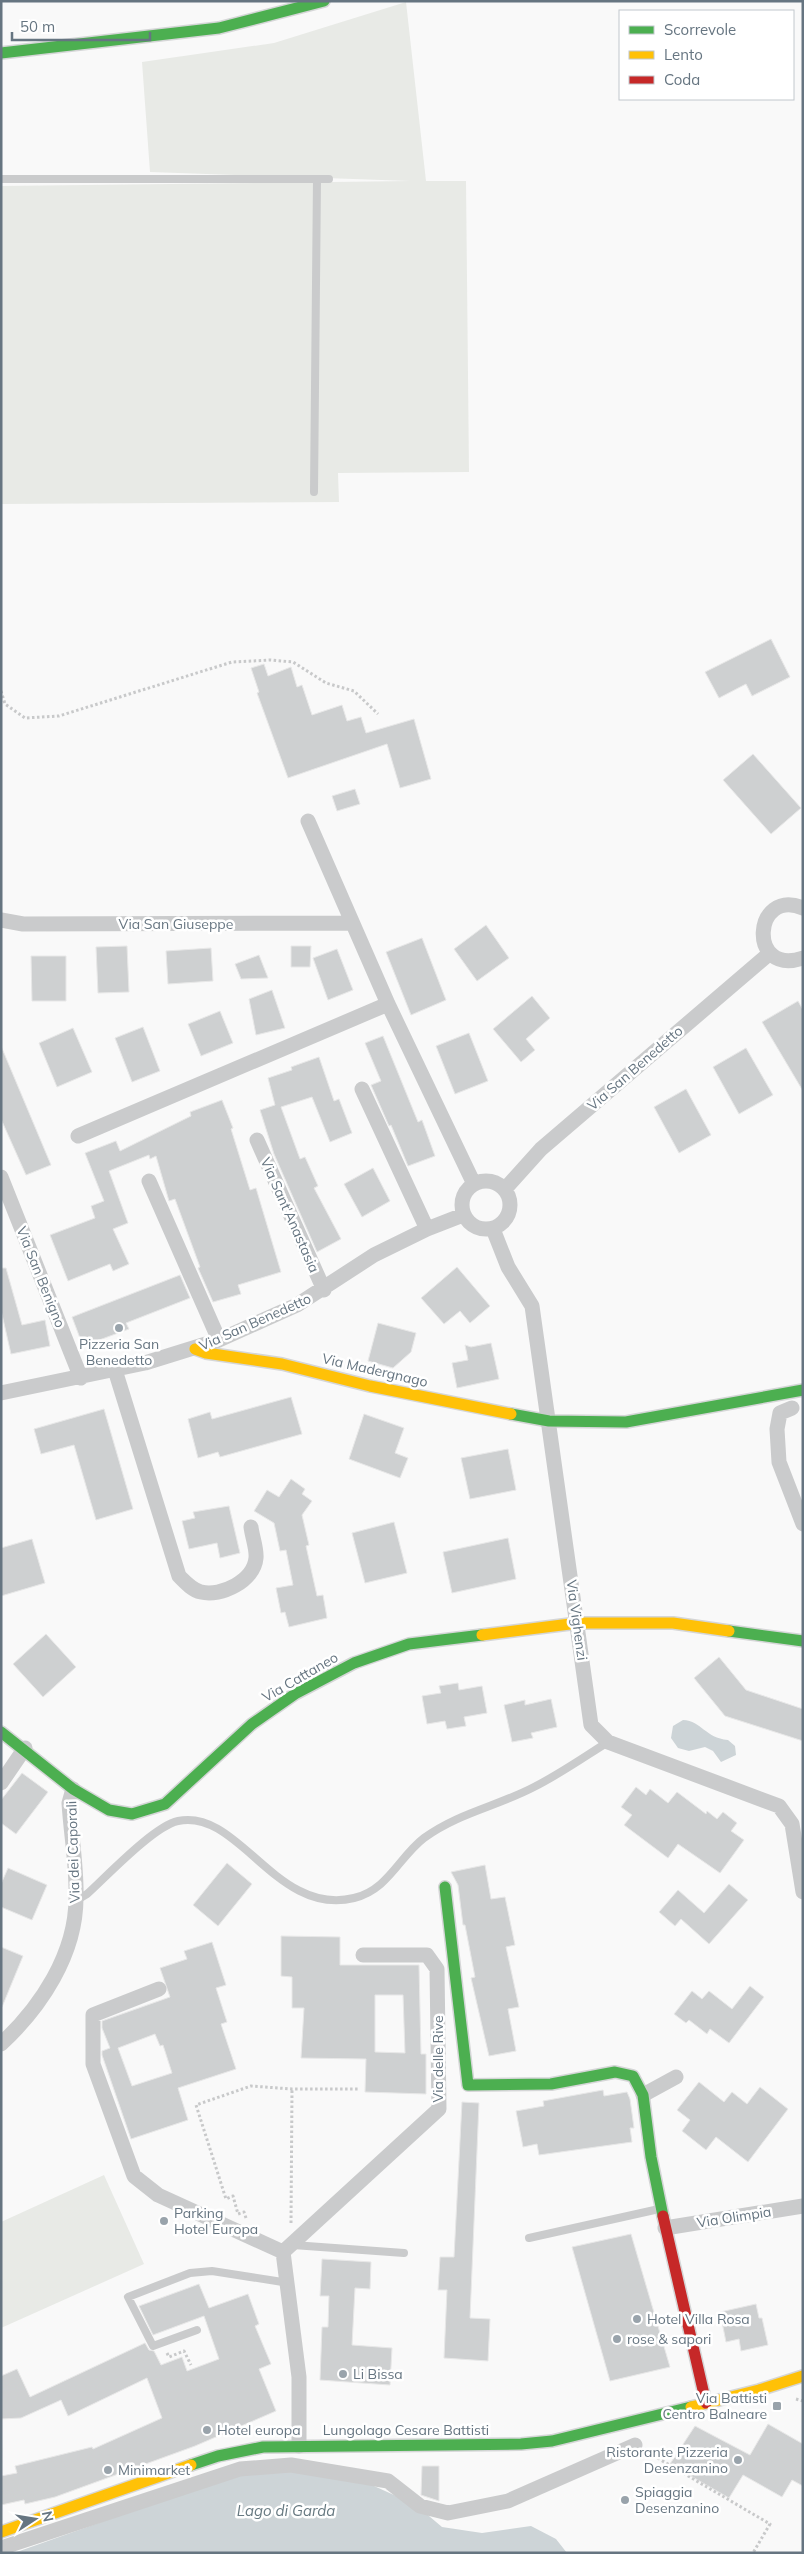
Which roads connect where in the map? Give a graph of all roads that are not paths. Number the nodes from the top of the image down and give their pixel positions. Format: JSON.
{"nodes":[{"id":1,"x":324,"y":1,"type":"edge"},
{"id":2,"x":1,"y":53,"type":"edge"},
{"id":3,"x":1,"y":179,"type":"edge"},
{"id":4,"x":318,"y":179,"type":"junction"},
{"id":5,"x":329,"y":179,"type":"dead end"},
{"id":6,"x":314,"y":492,"type":"dead end"},
{"id":7,"x":308,"y":821,"type":"dead end"},
{"id":8,"x":803,"y":893,"type":"edge"},
{"id":9,"x":797,"y":906,"type":"edge"},
{"id":10,"x":1,"y":920,"type":"edge"},
{"id":11,"x":351,"y":923,"type":"junction"},
{"id":12,"x":770,"y":953,"type":"junction"},
{"id":13,"x":803,"y":958,"type":"edge"},
{"id":14,"x":388,"y":1004,"type":"junction"},
{"id":15,"x":362,"y":1089,"type":"dead end"},
{"id":16,"x":78,"y":1136,"type":"dead end"},
{"id":17,"x":257,"y":1140,"type":"dead end"},
{"id":18,"x":1,"y":1177,"type":"edge"},
{"id":19,"x":149,"y":1181,"type":"dead end"},
{"id":20,"x":474,"y":1184,"type":"junction"},
{"id":21,"x":505,"y":1189,"type":"junction"},
{"id":22,"x":464,"y":1215,"type":"junction"},
{"id":23,"x":427,"y":1229,"type":"junction"},
{"id":24,"x":492,"y":1229,"type":"junction"},
{"id":25,"x":324,"y":1290,"type":"junction"},
{"id":26,"x":220,"y":1340,"type":"junction"},
{"id":27,"x":195,"y":1349,"type":"junction"},
{"id":28,"x":115,"y":1370,"type":"junction"},
{"id":29,"x":81,"y":1378,"type":"junction"},
{"id":30,"x":803,"y":1390,"type":"edge"},
{"id":31,"x":1,"y":1393,"type":"edge"},
{"id":32,"x":792,"y":1408,"type":"dead end"},
{"id":33,"x":549,"y":1421,"type":"junction"},
{"id":34,"x":803,"y":1524,"type":"edge"},
{"id":35,"x":250,"y":1527,"type":"dead end"},
{"id":36,"x":578,"y":1623,"type":"junction"},
{"id":37,"x":803,"y":1641,"type":"edge"},
{"id":38,"x":1,"y":1732,"type":"edge"},
{"id":39,"x":608,"y":1742,"type":"junction"},
{"id":40,"x":25,"y":1748,"type":"junction"},
{"id":41,"x":1,"y":1782,"type":"edge"},
{"id":42,"x":73,"y":1789,"type":"junction"},
{"id":43,"x":445,"y":1887,"type":"dead end"},
{"id":44,"x":803,"y":1892,"type":"edge"},
{"id":45,"x":77,"y":1900,"type":"junction"},
{"id":46,"x":363,"y":1955,"type":"dead end"},
{"id":47,"x":159,"y":1989,"type":"dead end"},
{"id":48,"x":1,"y":2044,"type":"edge"},
{"id":49,"x":676,"y":2078,"type":"dead end"},
{"id":50,"x":642,"y":2095,"type":"junction"},
{"id":51,"x":803,"y":2206,"type":"edge"},
{"id":52,"x":661,"y":2208,"type":"junction"},
{"id":53,"x":665,"y":2228,"type":"junction"},
{"id":54,"x":529,"y":2238,"type":"dead end"},
{"id":55,"x":287,"y":2248,"type":"junction"},
{"id":56,"x":404,"y":2253,"type":"dead end"},
{"id":57,"x":288,"y":2283,"type":"junction"},
{"id":58,"x":197,"y":2330,"type":"dead end"},
{"id":59,"x":803,"y":2376,"type":"edge"},
{"id":60,"x":803,"y":2386,"type":"edge"},
{"id":61,"x":759,"y":2390,"type":"junction"},
{"id":62,"x":706,"y":2403,"type":"junction"},
{"id":63,"x":635,"y":2445,"type":"road end"},
{"id":64,"x":299,"y":2446,"type":"junction"},
{"id":65,"x":1,"y":2532,"type":"edge"},
{"id":66,"x":1,"y":2548,"type":"edge"}],
"edges":[{"from":1,"to":2,"type":"street"},
{"from":3,"to":4,"type":"lane"},
{"from":4,"to":5,"type":"lane"},
{"from":4,"to":6,"type":"lane"},
{"from":7,"to":11,"type":"street"},
{"from":8,"to":9,"type":"street"},
{"from":9,"to":12,"type":"street"},
{"from":10,"to":11,"type":"street","name":"Via San Giuseppe"},
{"from":11,"to":14,"type":"street"},
{"from":12,"to":13,"type":"street"},
{"from":12,"to":21,"type":"street","name":"Via San Benedetto"},
{"from":14,"to":16,"type":"street"},
{"from":14,"to":20,"type":"street"},
{"from":15,"to":23,"type":"street"},
{"from":17,"to":25,"type":"street","name":"Via Sant'Anastasia"},
{"from":18,"to":29,"type":"street","name":"Via San Benigno"},
{"from":19,"to":26,"type":"street"},
{"from":20,"to":21,"type":"street"},
{"from":20,"to":22,"type":"street"},
{"from":21,"to":24,"type":"street"},
{"from":22,"to":23,"type":"street","name":"Via San Benedetto"},
{"from":22,"to":24,"type":"street"},
{"from":23,"to":25,"type":"street","name":"Via San Benedetto"},
{"from":24,"to":33,"type":"street","name":"Via Vighenzi"},
{"from":25,"to":26,"type":"street","name":"Via San Benedetto"},
{"from":26,"to":27,"type":"street","name":"Via San Benedetto"},
{"from":27,"to":28,"type":"street","name":"Via San Benedetto"},
{"from":27,"to":33,"type":"street","name":"Via Madergnago"},
{"from":28,"to":29,"type":"street","name":"Via San Benedetto"},
{"from":28,"to":35,"type":"street"},
{"from":29,"to":31,"type":"street","name":"Via San Benedetto"},
{"from":30,"to":33,"type":"street","name":"Via Madergnago"},
{"from":32,"to":34,"type":"street"},
{"from":33,"to":36,"type":"street","name":"Via Vighenzi"},
{"from":36,"to":37,"type":"street","name":"Via Cattaneo"},
{"from":36,"to":39,"type":"street","name":"Via Vighenzi"},
{"from":36,"to":42,"type":"street","name":"Via Cattaneo"},
{"from":38,"to":40,"type":"street","name":"Via Cattaneo"},
{"from":39,"to":44,"type":"street","name":"Via Vighenzi"},
{"from":39,"to":45,"type":"lane"},
{"from":40,"to":41,"type":"street"},
{"from":40,"to":42,"type":"street","name":"Via Cattaneo"},
{"from":42,"to":45,"type":"street","name":"Via dei Caporali"},
{"from":43,"to":50,"type":"street"},
{"from":45,"to":48,"type":"street","name":"Via dei Caporali"},
{"from":46,"to":55,"type":"street","name":"Via delle Rive"},
{"from":47,"to":55,"type":"street"},
{"from":49,"to":50,"type":"street"},
{"from":50,"to":52,"type":"street"},
{"from":51,"to":53,"type":"street","name":"Via Olimpia"},
{"from":52,"to":53,"type":"street"},
{"from":52,"to":54,"type":"lane"},
{"from":53,"to":62,"type":"street"},
{"from":55,"to":56,"type":"lane"},
{"from":55,"to":57,"type":"street"},
{"from":57,"to":58,"type":"lane"},
{"from":57,"to":64,"type":"street"},
{"from":59,"to":61,"type":"street","name":"Lungolago Cesare Battisti"},
{"from":60,"to":61,"type":"street","name":"Lungolago Cesare Battisti"},
{"from":61,"to":62,"type":"street","name":"Lungolago Cesare Battisti"},
{"from":62,"to":64,"type":"street","name":"Lungolago Cesare Battisti"},
{"from":63,"to":66,"type":"street"},
{"from":64,"to":65,"type":"street","name":"Lungolago Cesare Battisti"}]}
